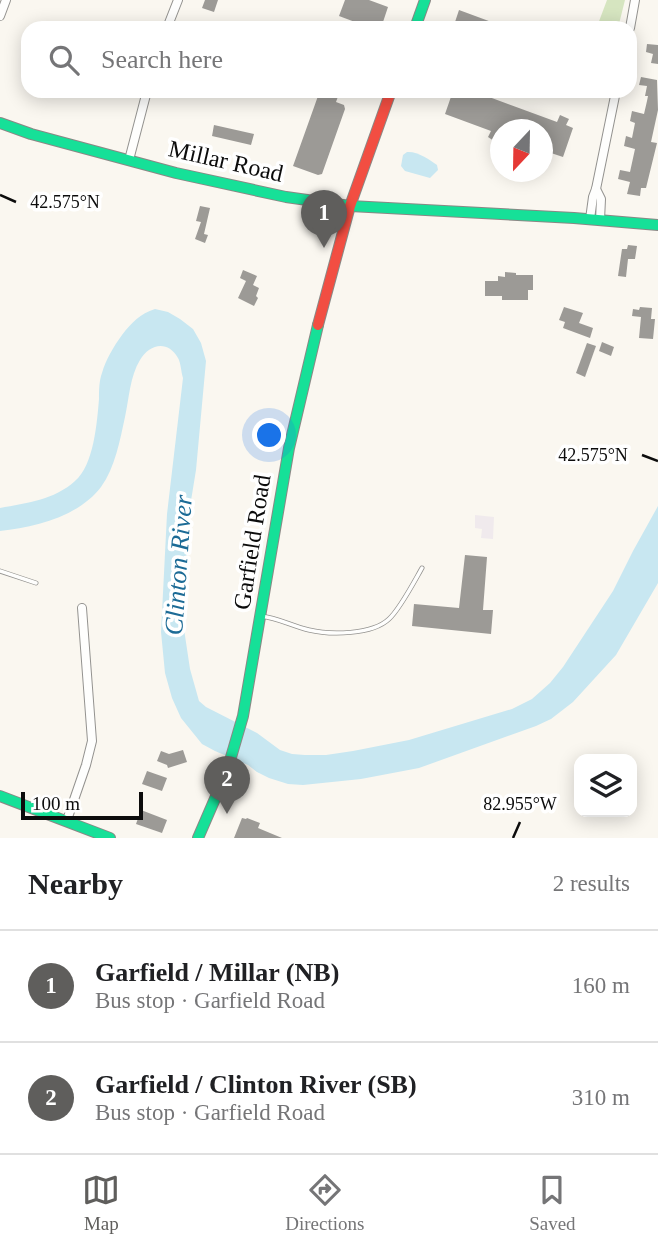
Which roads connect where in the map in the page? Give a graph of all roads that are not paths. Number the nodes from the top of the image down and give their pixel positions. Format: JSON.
{"nodes":[{"id":1,"x":6,"y":0,"type":"edge"},
{"id":2,"x":178,"y":0,"type":"edge"},
{"id":3,"x":425,"y":0,"type":"edge"},
{"id":4,"x":635,"y":0,"type":"edge"},
{"id":5,"x":0,"y":16,"type":"edge"},
{"id":6,"x":170,"y":21,"type":"edge"},
{"id":7,"x":418,"y":21,"type":"edge"},
{"id":8,"x":630,"y":21,"type":"edge"},
{"id":9,"x":146,"y":98,"type":"edge"},
{"id":10,"x":389,"y":98,"type":"edge"},
{"id":11,"x":615,"y":98,"type":"edge"},
{"id":12,"x":0,"y":123,"type":"edge"},
{"id":13,"x":129,"y":160,"type":"junction"},
{"id":14,"x":350,"y":206,"type":"junction"},
{"id":15,"x":595,"y":220,"type":"junction"},
{"id":16,"x":658,"y":225,"type":"edge"},
{"id":17,"x":422,"y":568,"type":"dead end"},
{"id":18,"x":0,"y":571,"type":"edge"},
{"id":19,"x":36,"y":583,"type":"dead end"},
{"id":20,"x":82,"y":608,"type":"dead end"},
{"id":21,"x":261,"y":616,"type":"junction"},
{"id":22,"x":0,"y":796,"type":"edge"},
{"id":23,"x":66,"y":820,"type":"junction"},
{"id":24,"x":110,"y":838,"type":"edge"},
{"id":25,"x":198,"y":838,"type":"edge"}],
"edges":[{"from":1,"to":5,"type":"street"},
{"from":2,"to":6,"type":"street"},
{"from":3,"to":7,"type":"main road"},
{"from":4,"to":8,"type":"street"},
{"from":9,"to":13,"type":"street"},
{"from":10,"to":14,"type":"main road","name":"Garfield Road"},
{"from":11,"to":15,"type":"street"},
{"from":12,"to":13,"type":"main road","name":"Millar Road"},
{"from":13,"to":14,"type":"main road","name":"Millar Road"},
{"from":14,"to":15,"type":"main road","name":"Millar Road"},
{"from":14,"to":21,"type":"main road","name":"Garfield Road"},
{"from":15,"to":16,"type":"main road","name":"Millar Road"},
{"from":17,"to":21,"type":"lane"},
{"from":18,"to":19,"type":"lane"},
{"from":20,"to":23,"type":"street"},
{"from":21,"to":25,"type":"main road","name":"Garfield Road"},
{"from":22,"to":23,"type":"main road"},
{"from":23,"to":24,"type":"main road"}]}
